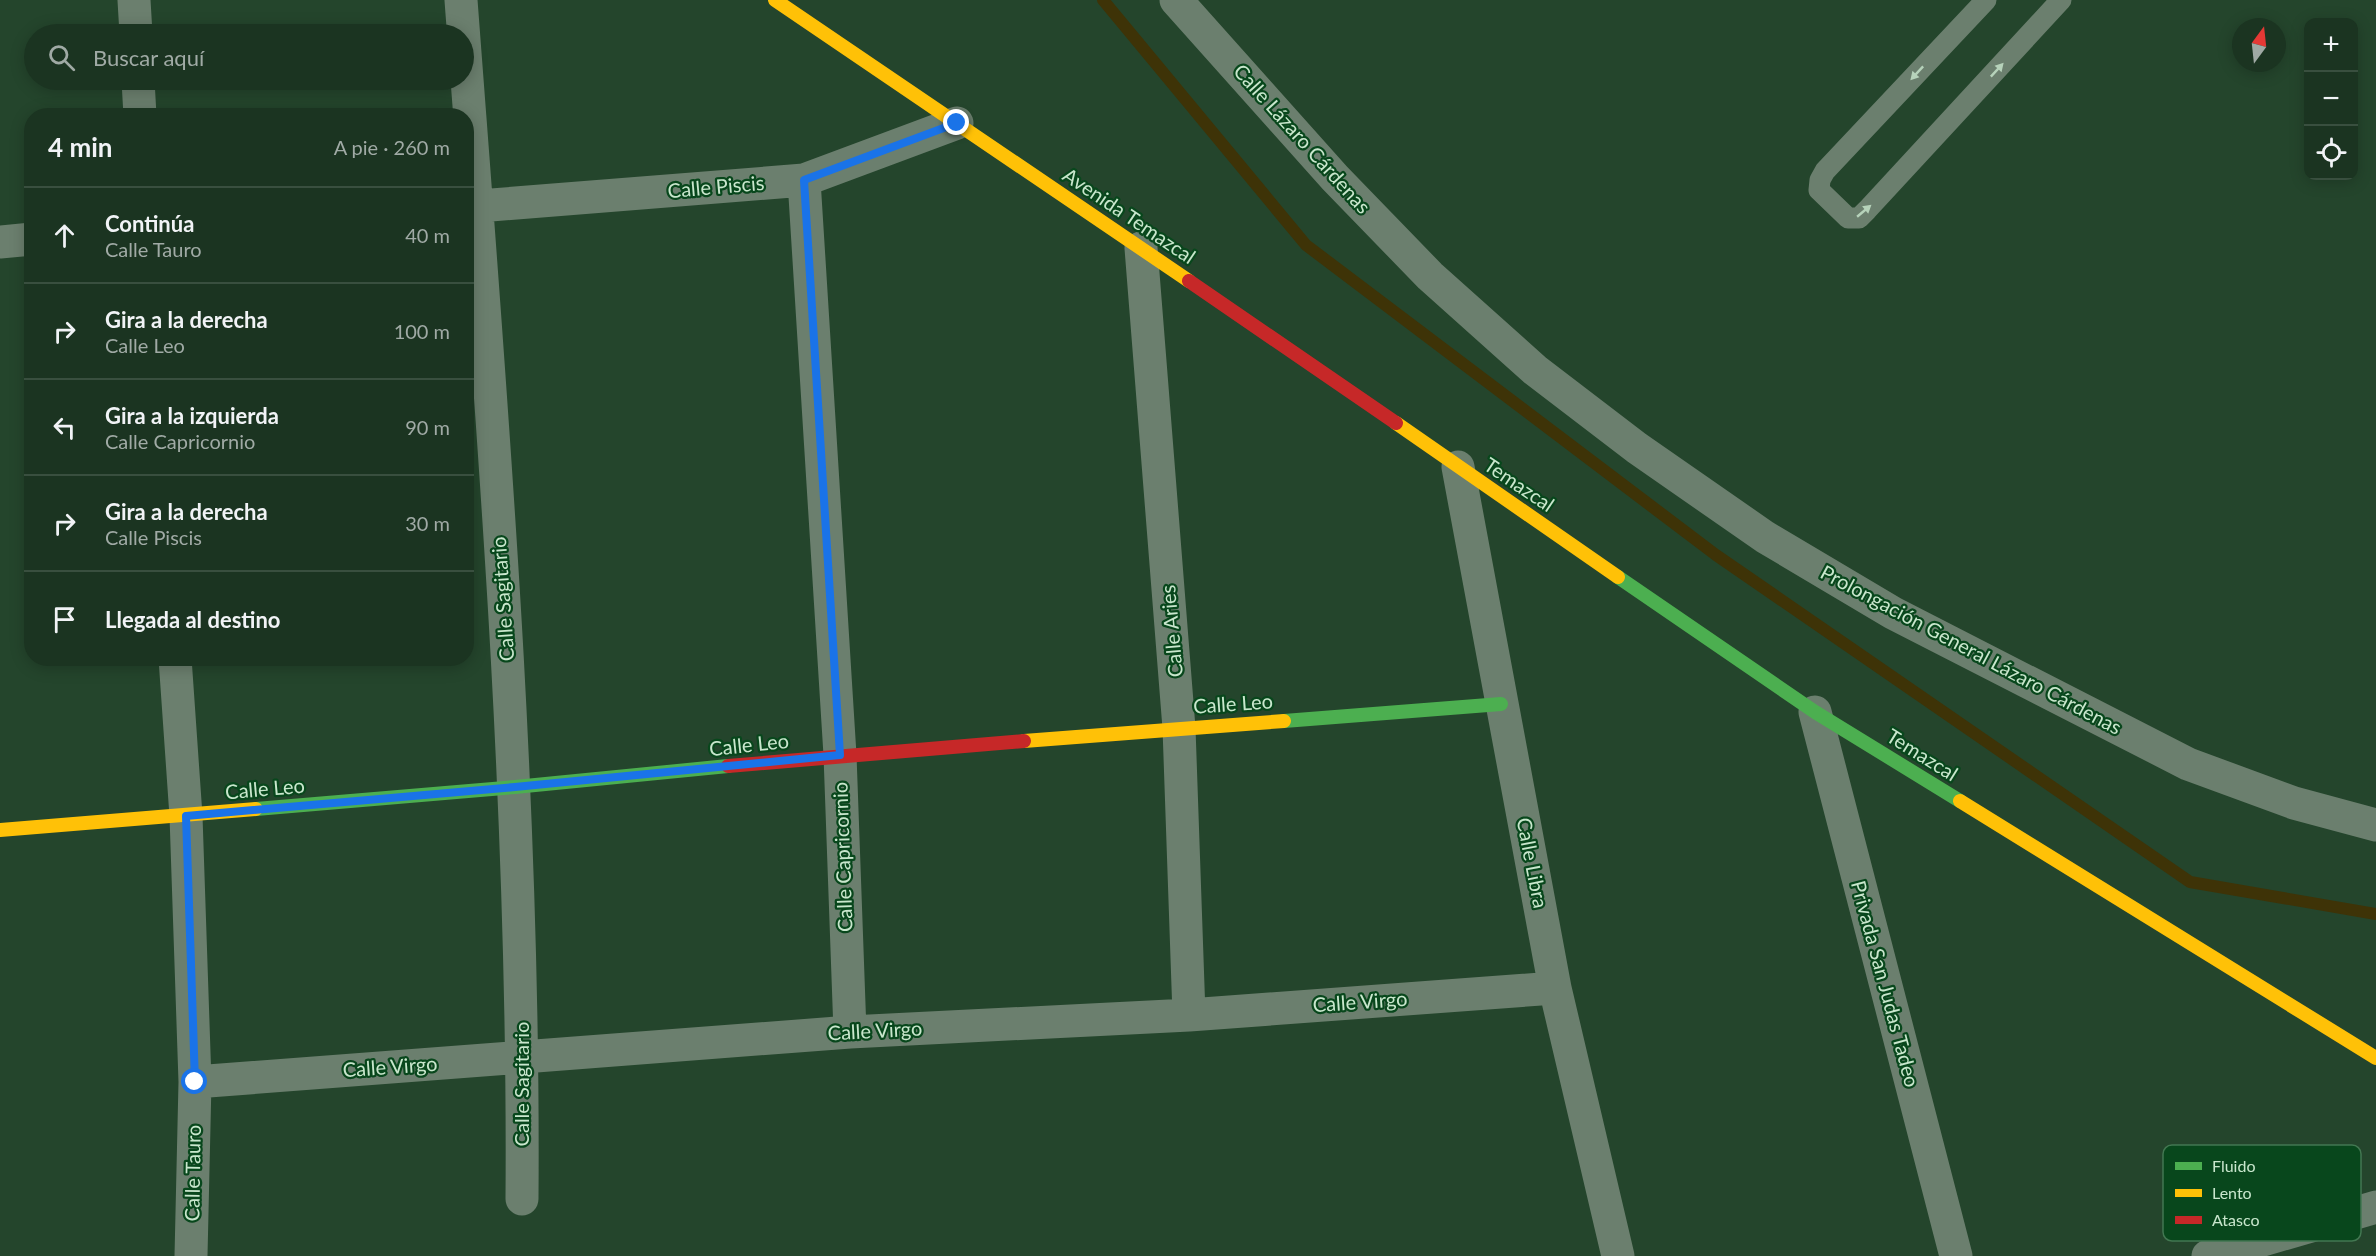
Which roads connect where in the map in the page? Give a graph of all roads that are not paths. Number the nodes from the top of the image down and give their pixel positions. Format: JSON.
{"nodes":[{"id":1,"x":134,"y":0,"type":"edge"},
{"id":2,"x":461,"y":0,"type":"edge"},
{"id":3,"x":775,"y":0,"type":"edge"},
{"id":4,"x":1176,"y":0,"type":"edge"},
{"id":5,"x":1986,"y":0,"type":"edge"},
{"id":6,"x":2061,"y":0,"type":"edge"},
{"id":7,"x":135,"y":24,"type":"edge"},
{"id":8,"x":462,"y":24,"type":"edge"},
{"id":9,"x":139,"y":90,"type":"edge"},
{"id":10,"x":466,"y":90,"type":"edge"},
{"id":11,"x":140,"y":108,"type":"edge"},
{"id":12,"x":467,"y":108,"type":"edge"},
{"id":13,"x":957,"y":123,"type":"junction"},
{"id":14,"x":804,"y":180,"type":"junction"},
{"id":15,"x":474,"y":207,"type":"edge"},
{"id":16,"x":474,"y":234,"type":"edge"},
{"id":17,"x":24,"y":240,"type":"edge"},
{"id":18,"x":0,"y":242,"type":"edge"},
{"id":19,"x":1141,"y":248,"type":"junction"},
{"id":20,"x":1430,"y":276,"type":"joint"},
{"id":21,"x":1458,"y":467,"type":"junction"},
{"id":22,"x":176,"y":666,"type":"edge"},
{"id":23,"x":1502,"y":704,"type":"junction"},
{"id":24,"x":1815,"y":712,"type":"junction"},
{"id":25,"x":1179,"y":728,"type":"junction"},
{"id":26,"x":840,"y":755,"type":"junction"},
{"id":27,"x":515,"y":787,"type":"junction"},
{"id":28,"x":186,"y":816,"type":"junction"},
{"id":29,"x":2376,"y":825,"type":"edge"},
{"id":30,"x":0,"y":830,"type":"edge"},
{"id":31,"x":1556,"y":988,"type":"junction"},
{"id":32,"x":1189,"y":1015,"type":"junction"},
{"id":33,"x":850,"y":1032,"type":"junction"},
{"id":34,"x":523,"y":1057,"type":"junction"},
{"id":35,"x":2376,"y":1058,"type":"edge"},
{"id":36,"x":195,"y":1082,"type":"junction"},
{"id":37,"x":522,"y":1199,"type":"dead end"},
{"id":38,"x":2376,"y":1207,"type":"edge"},
{"id":39,"x":2361,"y":1211,"type":"edge"},
{"id":40,"x":2259,"y":1241,"type":"edge"},
{"id":41,"x":191,"y":1256,"type":"edge"},
{"id":42,"x":1618,"y":1256,"type":"edge"},
{"id":43,"x":1956,"y":1256,"type":"edge"},
{"id":44,"x":2208,"y":1256,"type":"edge"}],
"edges":[{"from":1,"to":7,"type":"street"},
{"from":2,"to":8,"type":"street","name":"Calle Sagitario"},
{"from":3,"to":13,"type":"street","name":"Avenida Temazcal"},
{"from":4,"to":20,"type":"street","name":"Calle Lázaro Cárdenas"},
{"from":5,"to":6,"type":"lane","one_way":true},
{"from":9,"to":11,"type":"street"},
{"from":10,"to":12,"type":"street","name":"Calle Sagitario"},
{"from":13,"to":14,"type":"street","name":"Calle Piscis"},
{"from":13,"to":19,"type":"street","name":"Avenida Temazcal"},
{"from":14,"to":15,"type":"street","name":"Calle Piscis"},
{"from":14,"to":26,"type":"street","name":"Calle Capricornio"},
{"from":16,"to":27,"type":"street","name":"Calle Sagitario"},
{"from":17,"to":18,"type":"street"},
{"from":19,"to":21,"type":"street","name":"Avenida Temazcal"},
{"from":19,"to":25,"type":"street","name":"Calle Aries"},
{"from":20,"to":29,"type":"street","name":"Prolongación General Lázaro Cárdenas"},
{"from":21,"to":23,"type":"street","name":"Calle Libra"},
{"from":21,"to":24,"type":"street","name":"Temazcal"},
{"from":22,"to":28,"type":"street","name":"Calle Tauro"},
{"from":23,"to":25,"type":"street","name":"Calle Leo"},
{"from":23,"to":31,"type":"street","name":"Calle Libra"},
{"from":24,"to":35,"type":"street","name":"Temazcal"},
{"from":24,"to":43,"type":"street","name":"Privada San Judas Tadeo"},
{"from":25,"to":26,"type":"street","name":"Calle Leo"},
{"from":25,"to":32,"type":"street","name":"Calle Aries"},
{"from":26,"to":27,"type":"street","name":"Calle Leo"},
{"from":26,"to":33,"type":"street","name":"Calle Capricornio"},
{"from":27,"to":28,"type":"street","name":"Calle Leo"},
{"from":27,"to":34,"type":"street","name":"Calle Sagitario"},
{"from":28,"to":30,"type":"street","name":"Calle Leo"},
{"from":28,"to":36,"type":"street","name":"Calle Tauro"},
{"from":31,"to":32,"type":"street","name":"Calle Virgo"},
{"from":31,"to":42,"type":"street","name":"Calle Libra"},
{"from":32,"to":33,"type":"street","name":"Calle Virgo"},
{"from":33,"to":34,"type":"street","name":"Calle Virgo"},
{"from":34,"to":36,"type":"street","name":"Calle Virgo"},
{"from":34,"to":37,"type":"street","name":"Calle Sagitario"},
{"from":36,"to":41,"type":"street","name":"Calle Tauro"},
{"from":38,"to":39,"type":"street"},
{"from":40,"to":44,"type":"street"}]}
